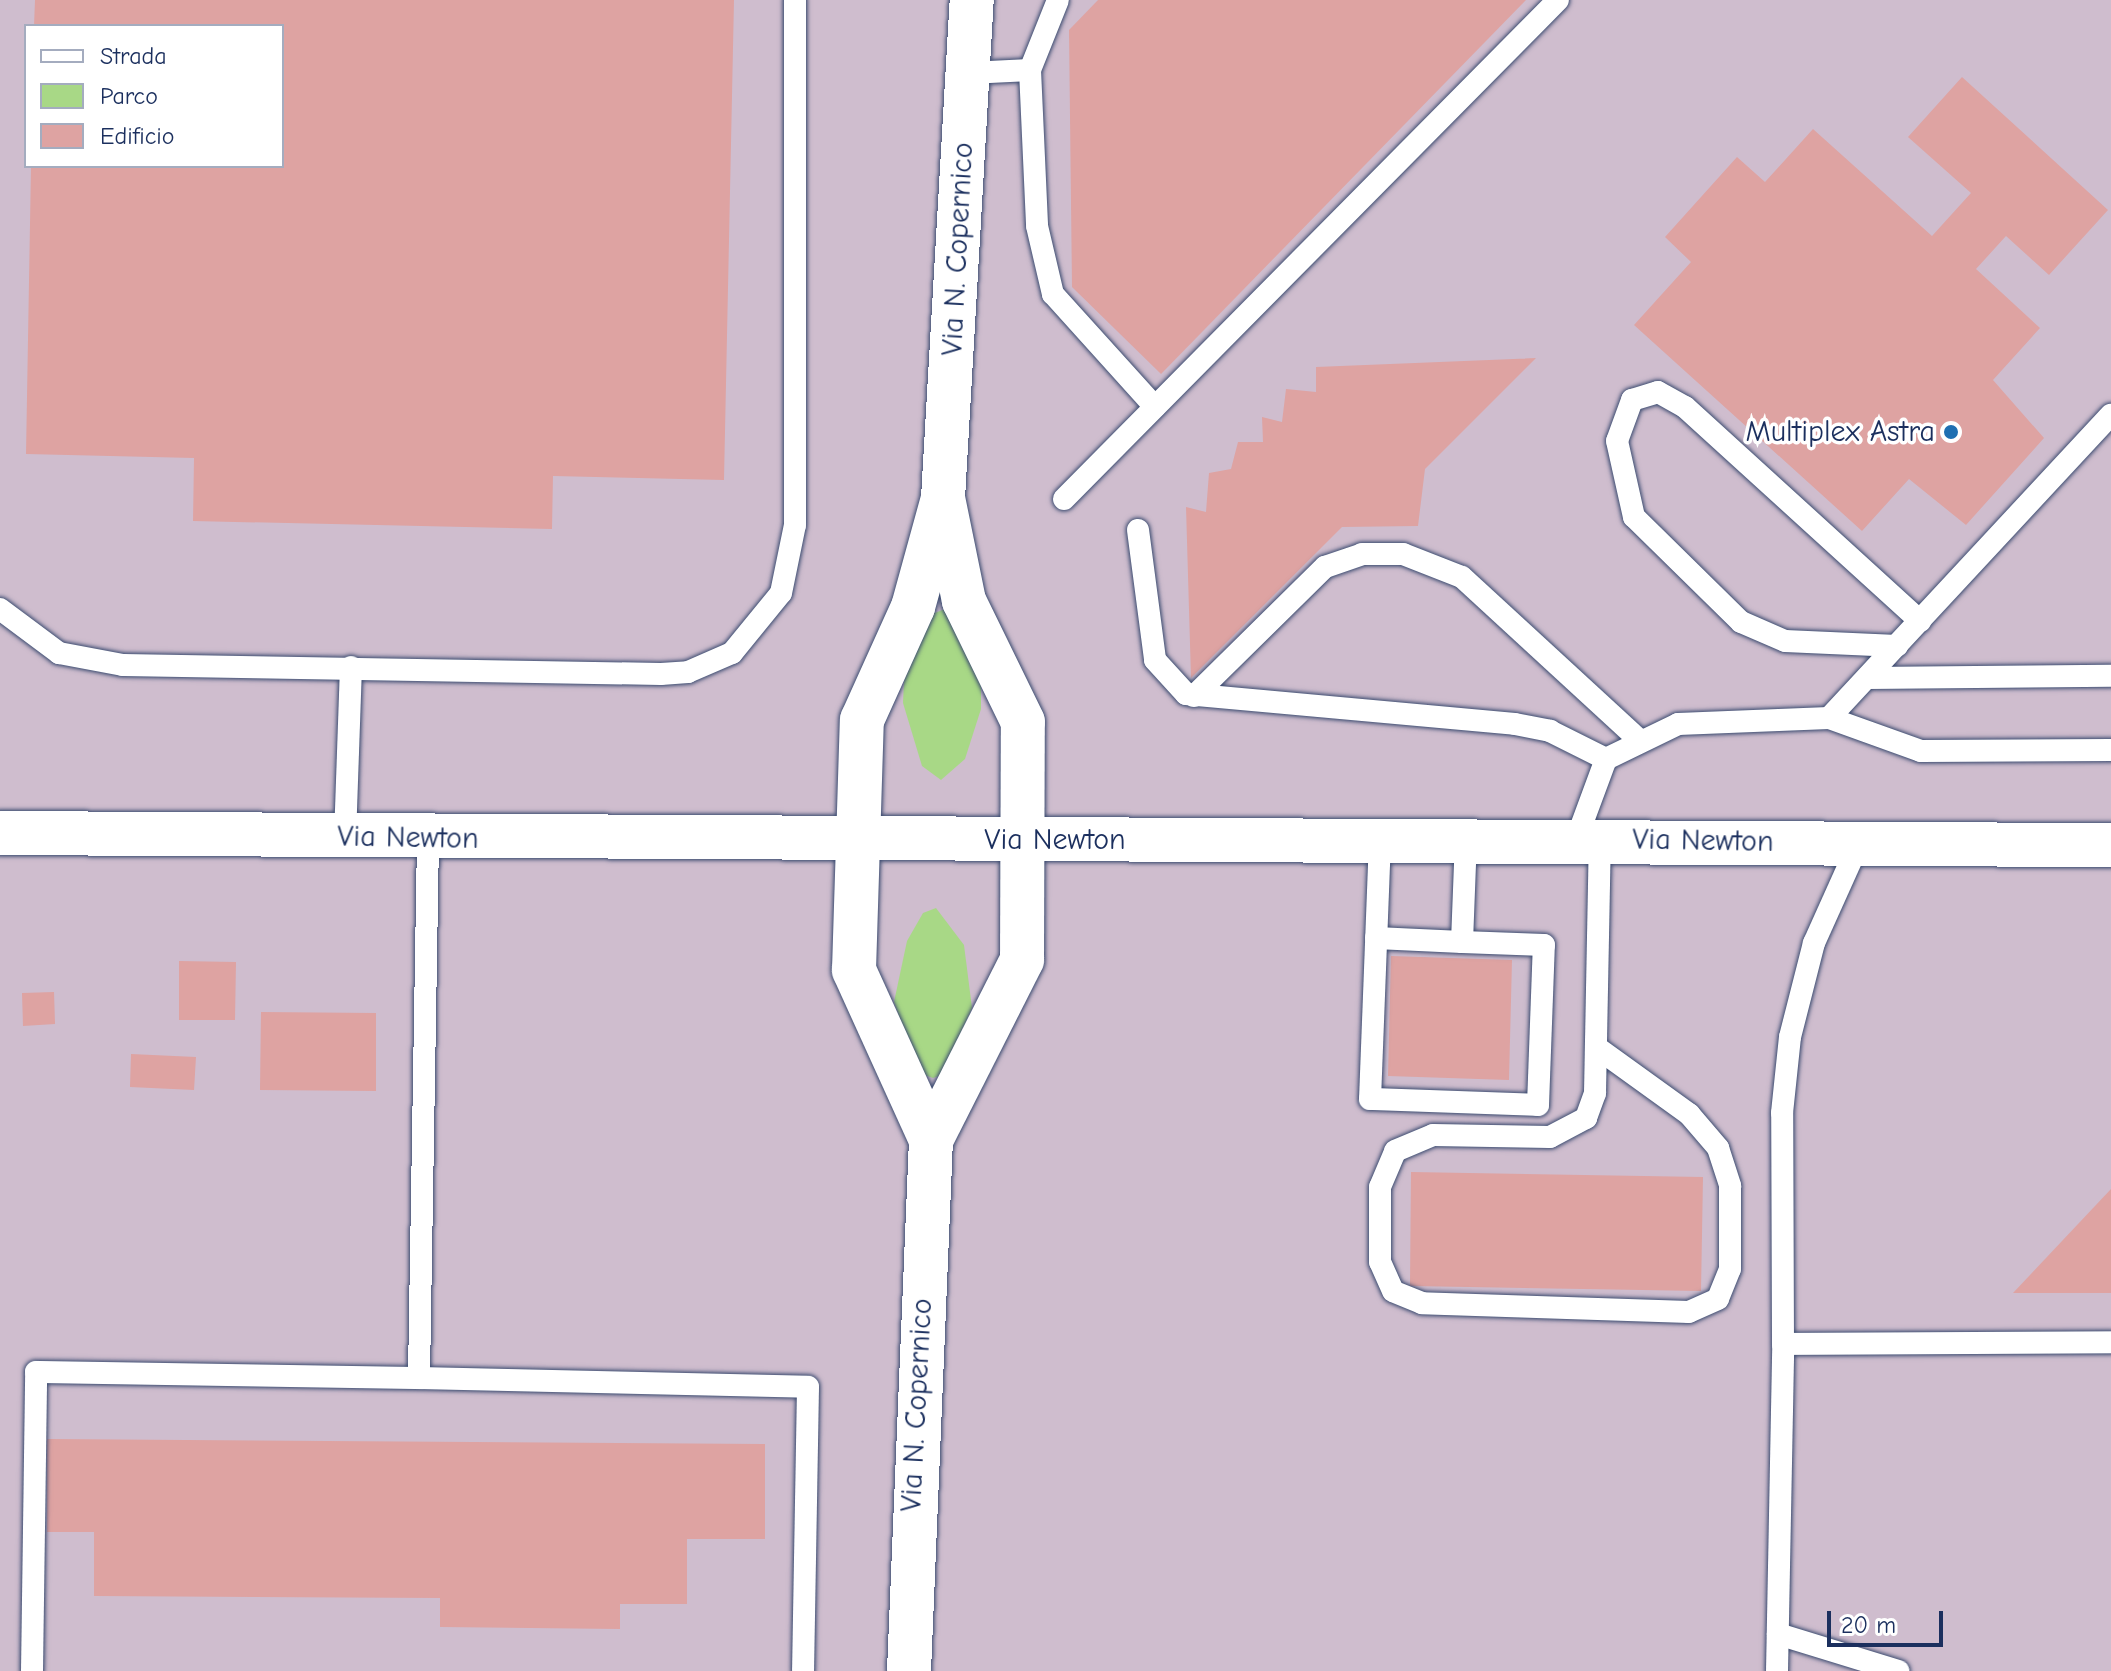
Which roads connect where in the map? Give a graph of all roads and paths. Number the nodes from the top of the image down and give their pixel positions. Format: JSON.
{"nodes":[{"id":1,"x":795,"y":0,"type":"edge"},
{"id":2,"x":972,"y":0,"type":"edge"},
{"id":3,"x":1058,"y":0,"type":"edge"},
{"id":4,"x":1558,"y":0,"type":"edge"},
{"id":5,"x":1030,"y":70,"type":"junction"},
{"id":6,"x":969,"y":73,"type":"junction"},
{"id":7,"x":1155,"y":407,"type":"junction"},
{"id":8,"x":2111,"y":415,"type":"edge"},
{"id":9,"x":943,"y":498,"type":"junction"},
{"id":10,"x":1064,"y":499,"type":"dead end"},
{"id":11,"x":1138,"y":530,"type":"dead end"},
{"id":12,"x":0,"y":609,"type":"edge"},
{"id":13,"x":1920,"y":621,"type":"junction"},
{"id":14,"x":1897,"y":646,"type":"junction"},
{"id":15,"x":351,"y":667,"type":"junction"},
{"id":16,"x":2111,"y":676,"type":"edge"},
{"id":17,"x":1867,"y":678,"type":"junction"},
{"id":18,"x":1194,"y":696,"type":"junction"},
{"id":19,"x":1829,"y":718,"type":"junction"},
{"id":20,"x":1637,"y":738,"type":"junction"},
{"id":21,"x":2111,"y":750,"type":"edge"},
{"id":22,"x":1606,"y":759,"type":"junction"},
{"id":23,"x":0,"y":833,"type":"edge"},
{"id":24,"x":345,"y":838,"type":"junction"},
{"id":25,"x":428,"y":839,"type":"junction"},
{"id":26,"x":1026,"y":839,"type":"junction"},
{"id":27,"x":1380,"y":839,"type":"junction"},
{"id":28,"x":1466,"y":840,"type":"junction"},
{"id":29,"x":1588,"y":840,"type":"junction"},
{"id":30,"x":858,"y":842,"type":"junction"},
{"id":31,"x":1859,"y":843,"type":"junction"},
{"id":32,"x":2111,"y":845,"type":"edge"},
{"id":33,"x":1376,"y":938,"type":"junction"},
{"id":34,"x":1462,"y":942,"type":"junction"},
{"id":35,"x":1596,"y":1047,"type":"junction"},
{"id":36,"x":931,"y":1140,"type":"junction"},
{"id":37,"x":2111,"y":1342,"type":"edge"},
{"id":38,"x":1783,"y":1344,"type":"junction"},
{"id":39,"x":419,"y":1378,"type":"junction"},
{"id":40,"x":1778,"y":1634,"type":"junction"},
{"id":41,"x":32,"y":1671,"type":"edge"},
{"id":42,"x":803,"y":1671,"type":"edge"},
{"id":43,"x":909,"y":1671,"type":"edge"},
{"id":44,"x":1777,"y":1671,"type":"edge"},
{"id":45,"x":1898,"y":1671,"type":"edge"}],
"edges":[{"from":1,"to":15,"type":"lane"},
{"from":2,"to":6,"type":"street","name":"Via N. Copernico"},
{"from":3,"to":5,"type":"lane"},
{"from":4,"to":7,"type":"lane"},
{"from":5,"to":6,"type":"lane"},
{"from":5,"to":7,"type":"lane"},
{"from":6,"to":9,"type":"street","name":"Via N. Copernico"},
{"from":7,"to":10,"type":"lane"},
{"from":8,"to":13,"type":"lane"},
{"from":9,"to":26,"type":"street"},
{"from":9,"to":30,"type":"street"},
{"from":11,"to":18,"type":"lane"},
{"from":12,"to":15,"type":"lane"},
{"from":13,"to":14,"type":"lane"},
{"from":13,"to":14,"type":"lane"},
{"from":14,"to":17,"type":"lane"},
{"from":15,"to":24,"type":"lane"},
{"from":16,"to":17,"type":"lane"},
{"from":17,"to":19,"type":"lane"},
{"from":18,"to":20,"type":"lane"},
{"from":18,"to":22,"type":"lane"},
{"from":19,"to":20,"type":"lane"},
{"from":19,"to":21,"type":"lane"},
{"from":20,"to":22,"type":"lane"},
{"from":22,"to":29,"type":"lane"},
{"from":23,"to":24,"type":"street","name":"Via Newton"},
{"from":24,"to":25,"type":"street","name":"Via Newton"},
{"from":25,"to":30,"type":"street","name":"Via Newton"},
{"from":25,"to":39,"type":"lane"},
{"from":26,"to":27,"type":"street","name":"Via Newton"},
{"from":26,"to":30,"type":"street","name":"Via Newton"},
{"from":26,"to":36,"type":"street"},
{"from":27,"to":28,"type":"street","name":"Via Newton"},
{"from":27,"to":33,"type":"lane"},
{"from":28,"to":29,"type":"street","name":"Via Newton"},
{"from":28,"to":34,"type":"lane"},
{"from":29,"to":31,"type":"street","name":"Via Newton"},
{"from":29,"to":35,"type":"lane"},
{"from":30,"to":36,"type":"street"},
{"from":31,"to":32,"type":"street","name":"Via Newton"},
{"from":31,"to":38,"type":"lane"},
{"from":33,"to":34,"type":"lane"},
{"from":33,"to":34,"type":"lane"},
{"from":35,"to":35,"type":"lane"},
{"from":36,"to":43,"type":"street","name":"Via N. Copernico"},
{"from":37,"to":38,"type":"lane"},
{"from":38,"to":40,"type":"lane"},
{"from":39,"to":41,"type":"lane"},
{"from":39,"to":42,"type":"lane"},
{"from":40,"to":44,"type":"lane"},
{"from":40,"to":45,"type":"lane"}]}
